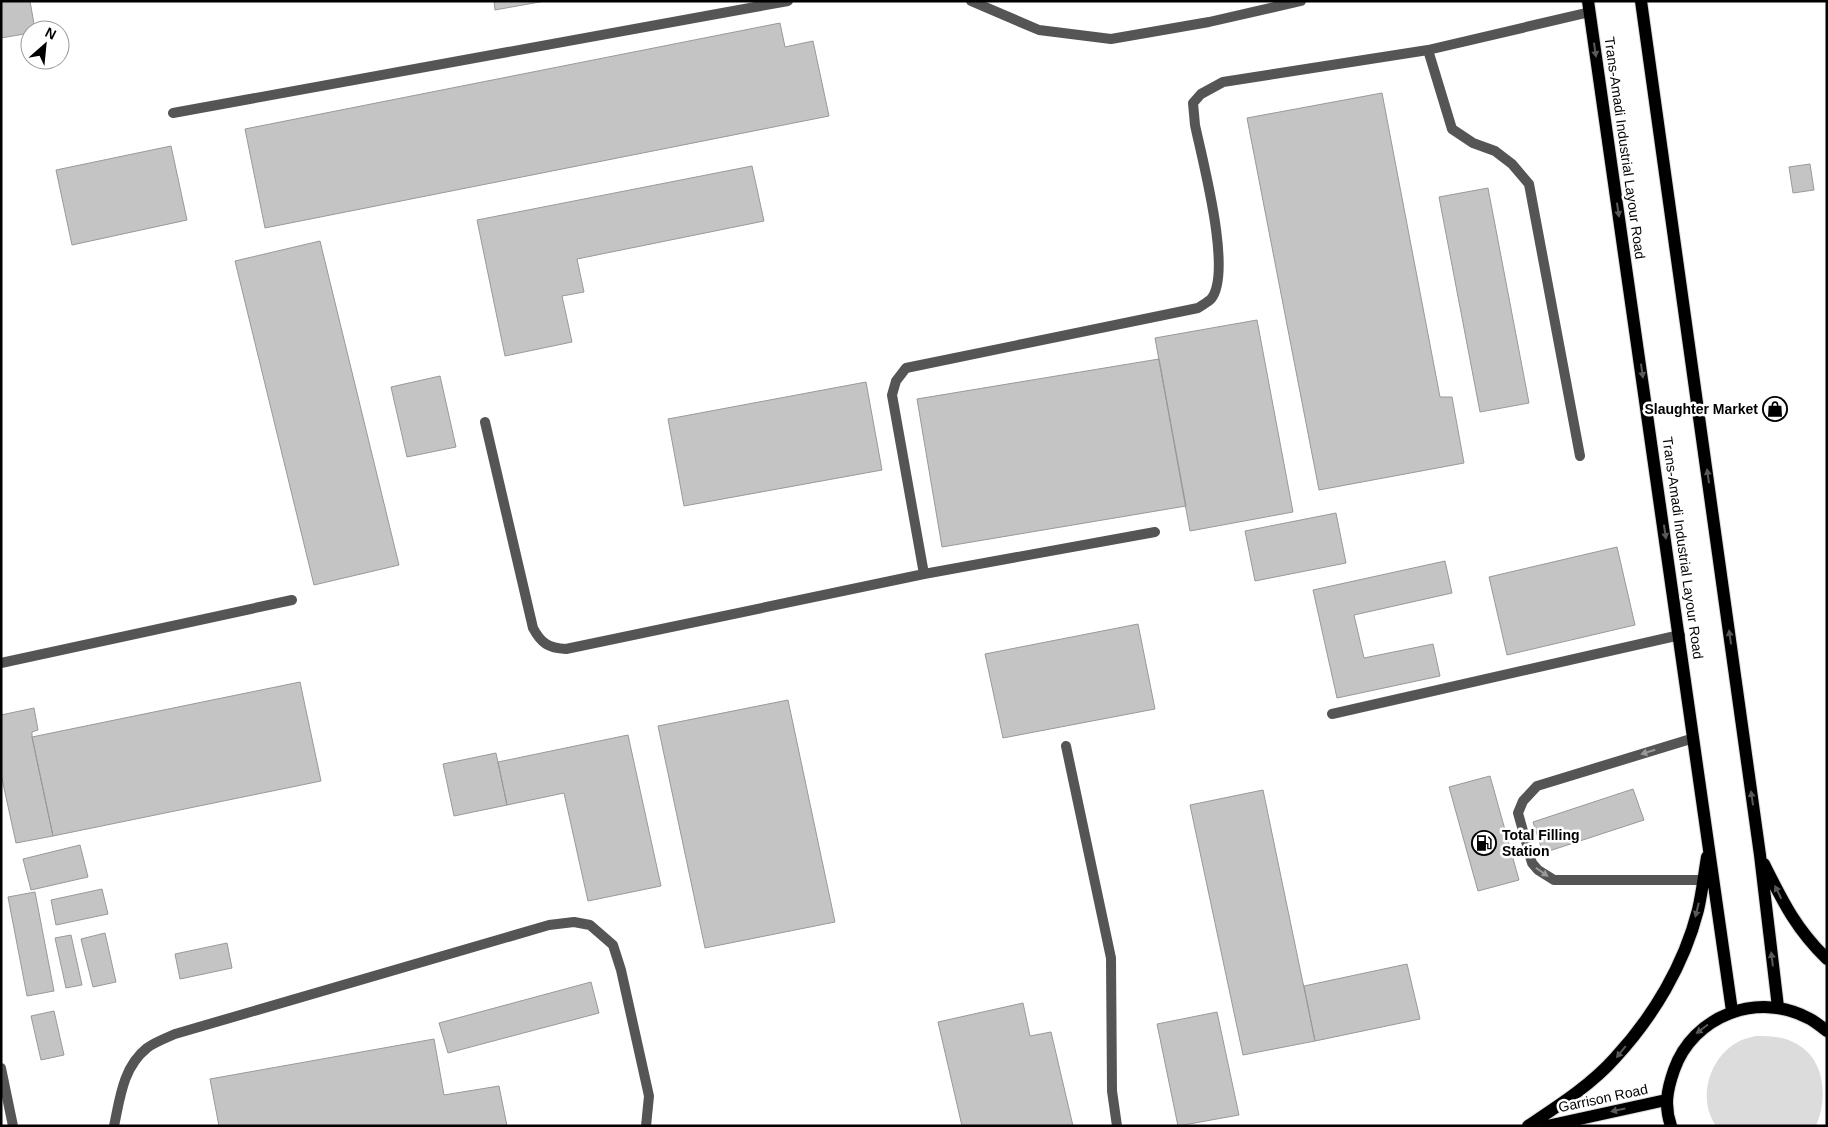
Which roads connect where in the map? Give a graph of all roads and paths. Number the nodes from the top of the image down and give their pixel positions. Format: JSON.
{"nodes":[{"id":1,"x":788,"y":1,"type":"edge"},
{"id":2,"x":971,"y":1,"type":"edge"},
{"id":3,"x":1301,"y":1,"type":"edge"},
{"id":4,"x":1642,"y":1,"type":"edge"},
{"id":5,"x":1589,"y":7,"type":"edge"},
{"id":6,"x":1428,"y":50,"type":"junction"},
{"id":7,"x":173,"y":113,"type":"dead end"},
{"id":8,"x":485,"y":422,"type":"dead end"},
{"id":9,"x":1580,"y":456,"type":"dead end"},
{"id":10,"x":1155,"y":532,"type":"dead end"},
{"id":11,"x":924,"y":574,"type":"junction"},
{"id":12,"x":292,"y":600,"type":"dead end"},
{"id":13,"x":1680,"y":635,"type":"junction"},
{"id":14,"x":1,"y":663,"type":"edge"},
{"id":15,"x":1332,"y":714,"type":"dead end"},
{"id":16,"x":1694,"y":738,"type":"junction"},
{"id":17,"x":1066,"y":746,"type":"dead end"},
{"id":18,"x":1760,"y":855,"type":"junction"},
{"id":19,"x":1708,"y":880,"type":"junction"},
{"id":20,"x":1827,"y":959,"type":"edge"},
{"id":21,"x":1778,"y":1008,"type":"junction"},
{"id":22,"x":1732,"y":1011,"type":"junction"},
{"id":23,"x":1827,"y":1031,"type":"edge"},
{"id":24,"x":1,"y":1068,"type":"edge"},
{"id":25,"x":1666,"y":1100,"type":"junction"},
{"id":26,"x":13,"y":1126,"type":"edge"},
{"id":27,"x":114,"y":1126,"type":"edge"},
{"id":28,"x":646,"y":1126,"type":"edge"},
{"id":29,"x":1117,"y":1126,"type":"edge"},
{"id":30,"x":1528,"y":1126,"type":"edge"},
{"id":31,"x":1546,"y":1126,"type":"edge"},
{"id":32,"x":1671,"y":1126,"type":"edge"}],
"edges":[{"from":1,"to":7,"type":"street"},
{"from":2,"to":3,"type":"street"},
{"from":18,"to":4,"type":"main road","one_way":true},
{"from":5,"to":6,"type":"street"},
{"from":5,"to":13,"type":"main road","name":"Trans-Amadi Industrial Layour Road","one_way":true},
{"from":6,"to":9,"type":"street"},
{"from":6,"to":11,"type":"street"},
{"from":8,"to":11,"type":"street"},
{"from":10,"to":11,"type":"street"},
{"from":12,"to":14,"type":"street"},
{"from":13,"to":15,"type":"street"},
{"from":13,"to":16,"type":"main road","name":"Trans-Amadi Industrial Layour Road"},
{"from":16,"to":19,"type":"main road","name":"Trans-Amadi Industrial Layour Road"},
{"from":16,"to":19,"type":"street","one_way":true},
{"from":17,"to":29,"type":"street"},
{"from":20,"to":18,"type":"main road","one_way":true},
{"from":21,"to":18,"type":"main road","one_way":true},
{"from":19,"to":22,"type":"main road","name":"Trans-Amadi Industrial Layour Road"},
{"from":19,"to":30,"type":"main road","one_way":true},
{"from":21,"to":22,"type":"main road"},
{"from":21,"to":23,"type":"main road"},
{"from":22,"to":25,"type":"main road","one_way":true},
{"from":24,"to":26,"type":"street"},
{"from":25,"to":31,"type":"main road","name":"Garrison Road","one_way":true},
{"from":25,"to":32,"type":"main road"},
{"from":27,"to":28,"type":"street"}]}
